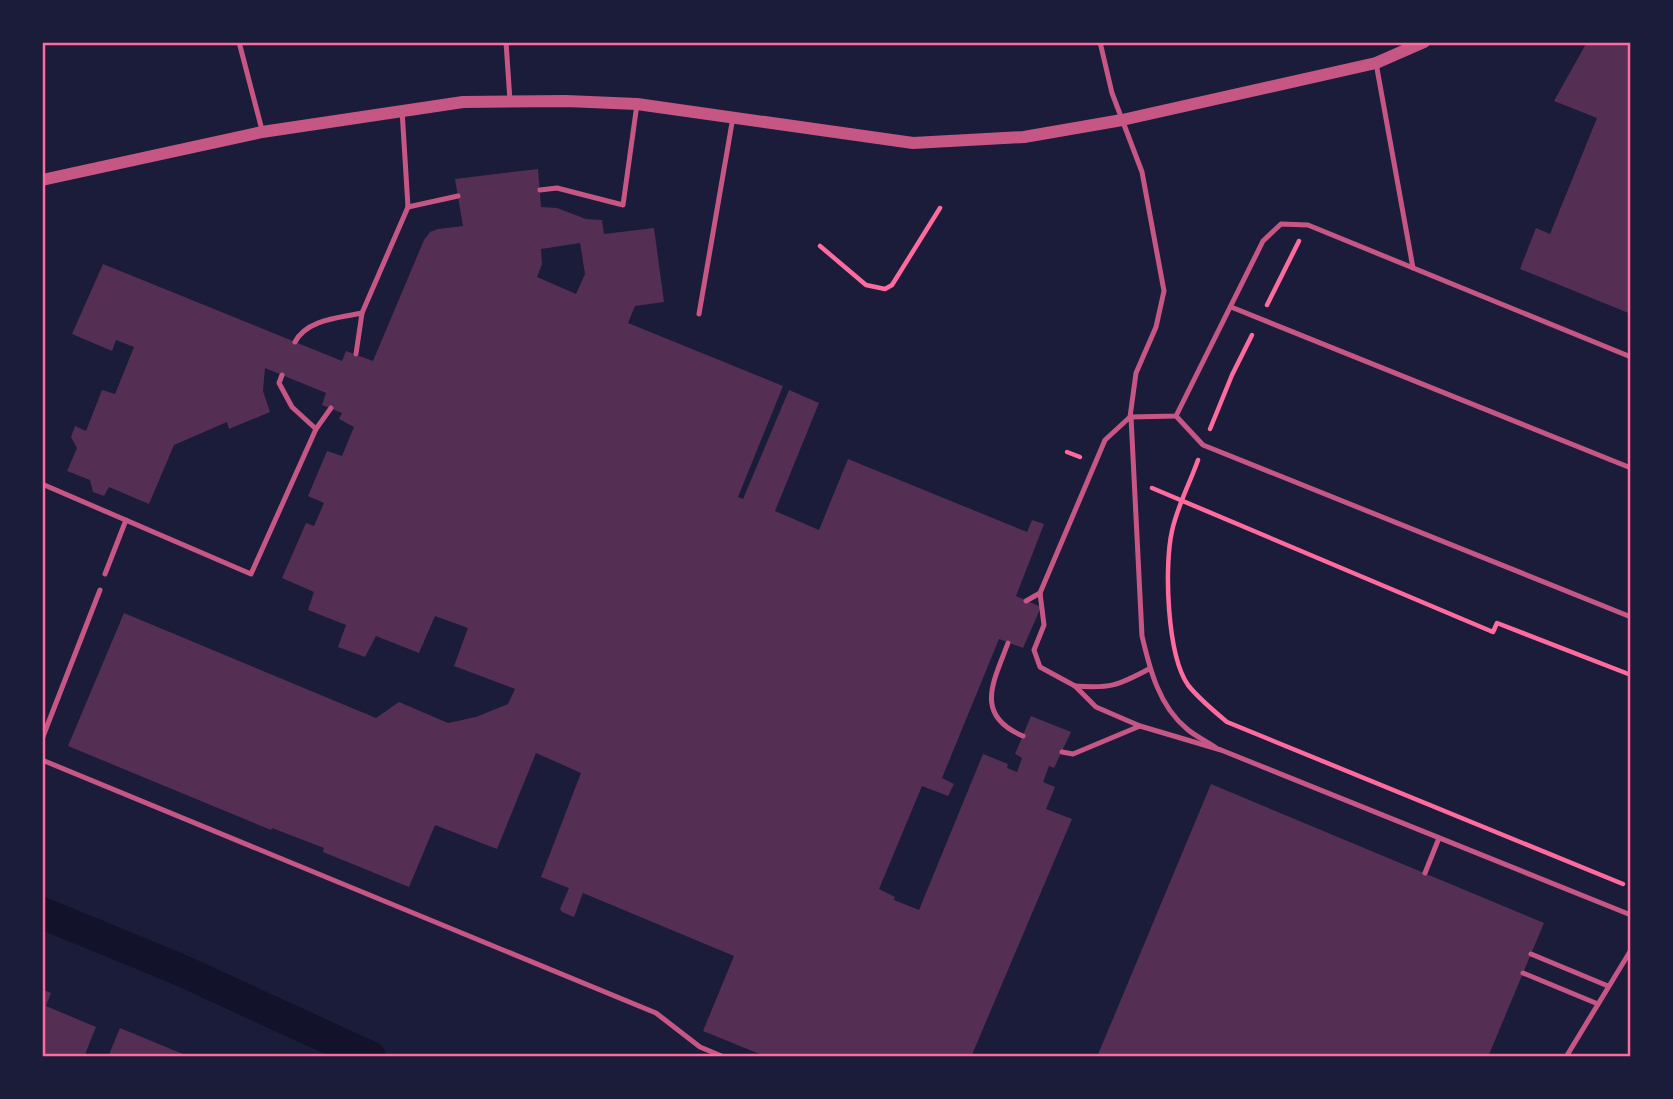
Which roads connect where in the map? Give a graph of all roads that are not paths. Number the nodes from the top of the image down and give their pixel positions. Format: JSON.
{"nodes":[{"id":1,"x":239,"y":42,"type":"edge"},
{"id":2,"x":506,"y":42,"type":"edge"},
{"id":3,"x":1100,"y":42,"type":"edge"},
{"id":4,"x":1424,"y":42,"type":"edge"},
{"id":5,"x":1376,"y":63,"type":"junction"},
{"id":6,"x":510,"y":101,"type":"junction"},
{"id":7,"x":637,"y":104,"type":"junction"},
{"id":8,"x":402,"y":110,"type":"junction"},
{"id":9,"x":733,"y":117,"type":"junction"},
{"id":10,"x":1122,"y":120,"type":"junction"},
{"id":11,"x":262,"y":132,"type":"junction"},
{"id":12,"x":42,"y":180,"type":"edge"},
{"id":13,"x":540,"y":190,"type":"dead end"},
{"id":14,"x":457,"y":196,"type":"dead end"},
{"id":15,"x":408,"y":207,"type":"junction"},
{"id":16,"x":1413,"y":268,"type":"junction"},
{"id":17,"x":1231,"y":307,"type":"junction"},
{"id":18,"x":362,"y":313,"type":"junction"},
{"id":19,"x":699,"y":314,"type":"dead end"},
{"id":20,"x":295,"y":342,"type":"dead end"},
{"id":21,"x":356,"y":354,"type":"dead end"},
{"id":22,"x":1631,"y":357,"type":"edge"},
{"id":23,"x":282,"y":375,"type":"dead end"},
{"id":24,"x":331,"y":408,"type":"dead end"},
{"id":25,"x":1176,"y":416,"type":"junction"},
{"id":26,"x":1130,"y":417,"type":"junction"},
{"id":27,"x":316,"y":429,"type":"junction"},
{"id":28,"x":1631,"y":468,"type":"edge"},
{"id":29,"x":42,"y":484,"type":"edge"},
{"id":30,"x":126,"y":520,"type":"junction"},
{"id":31,"x":106,"y":574,"type":"dead end"},
{"id":32,"x":100,"y":590,"type":"dead end"},
{"id":33,"x":1040,"y":593,"type":"junction"},
{"id":34,"x":1026,"y":601,"type":"dead end"},
{"id":35,"x":1631,"y":617,"type":"edge"},
{"id":36,"x":1009,"y":643,"type":"dead end"},
{"id":37,"x":1149,"y":669,"type":"junction"},
{"id":38,"x":1075,"y":686,"type":"junction"},
{"id":39,"x":1140,"y":726,"type":"junction"},
{"id":40,"x":1023,"y":736,"type":"dead end"},
{"id":41,"x":42,"y":739,"type":"edge"},
{"id":42,"x":1221,"y":750,"type":"junction"},
{"id":43,"x":1062,"y":752,"type":"dead end"},
{"id":44,"x":42,"y":760,"type":"edge"},
{"id":45,"x":1439,"y":838,"type":"junction"},
{"id":46,"x":1424,"y":873,"type":"dead end"},
{"id":47,"x":1631,"y":915,"type":"edge"},
{"id":48,"x":1631,"y":950,"type":"edge"},
{"id":49,"x":1531,"y":954,"type":"dead end"},
{"id":50,"x":1523,"y":973,"type":"dead end"},
{"id":51,"x":1608,"y":986,"type":"junction"},
{"id":52,"x":1598,"y":1004,"type":"junction"},
{"id":53,"x":724,"y":1057,"type":"edge"},
{"id":54,"x":1566,"y":1057,"type":"edge"}],
"edges":[{"from":1,"to":11,"type":"lane"},
{"from":2,"to":6,"type":"lane"},
{"from":3,"to":10,"type":"lane"},
{"from":4,"to":5,"type":"street"},
{"from":5,"to":10,"type":"street"},
{"from":5,"to":16,"type":"lane"},
{"from":6,"to":7,"type":"street"},
{"from":6,"to":8,"type":"street"},
{"from":7,"to":9,"type":"street"},
{"from":7,"to":13,"type":"lane"},
{"from":8,"to":11,"type":"street"},
{"from":8,"to":15,"type":"lane"},
{"from":9,"to":10,"type":"street"},
{"from":9,"to":19,"type":"lane"},
{"from":10,"to":26,"type":"lane"},
{"from":11,"to":12,"type":"street"},
{"from":14,"to":15,"type":"lane"},
{"from":15,"to":18,"type":"lane"},
{"from":16,"to":17,"type":"lane"},
{"from":16,"to":22,"type":"lane"},
{"from":17,"to":25,"type":"lane"},
{"from":17,"to":28,"type":"lane"},
{"from":18,"to":20,"type":"lane"},
{"from":18,"to":21,"type":"lane"},
{"from":23,"to":27,"type":"lane"},
{"from":24,"to":27,"type":"lane"},
{"from":25,"to":26,"type":"lane"},
{"from":25,"to":35,"type":"lane"},
{"from":26,"to":33,"type":"lane"},
{"from":26,"to":37,"type":"lane"},
{"from":27,"to":30,"type":"lane"},
{"from":29,"to":30,"type":"lane"},
{"from":30,"to":31,"type":"lane"},
{"from":32,"to":41,"type":"lane"},
{"from":33,"to":34,"type":"lane"},
{"from":33,"to":38,"type":"lane"},
{"from":36,"to":40,"type":"lane"},
{"from":37,"to":38,"type":"lane"},
{"from":37,"to":42,"type":"lane"},
{"from":38,"to":39,"type":"lane"},
{"from":39,"to":42,"type":"lane"},
{"from":39,"to":43,"type":"lane"},
{"from":42,"to":45,"type":"lane"},
{"from":44,"to":53,"type":"lane"},
{"from":45,"to":46,"type":"lane"},
{"from":45,"to":47,"type":"lane"},
{"from":48,"to":51,"type":"lane"},
{"from":49,"to":51,"type":"lane"},
{"from":50,"to":52,"type":"lane"},
{"from":51,"to":52,"type":"lane"},
{"from":52,"to":54,"type":"lane"}]}
